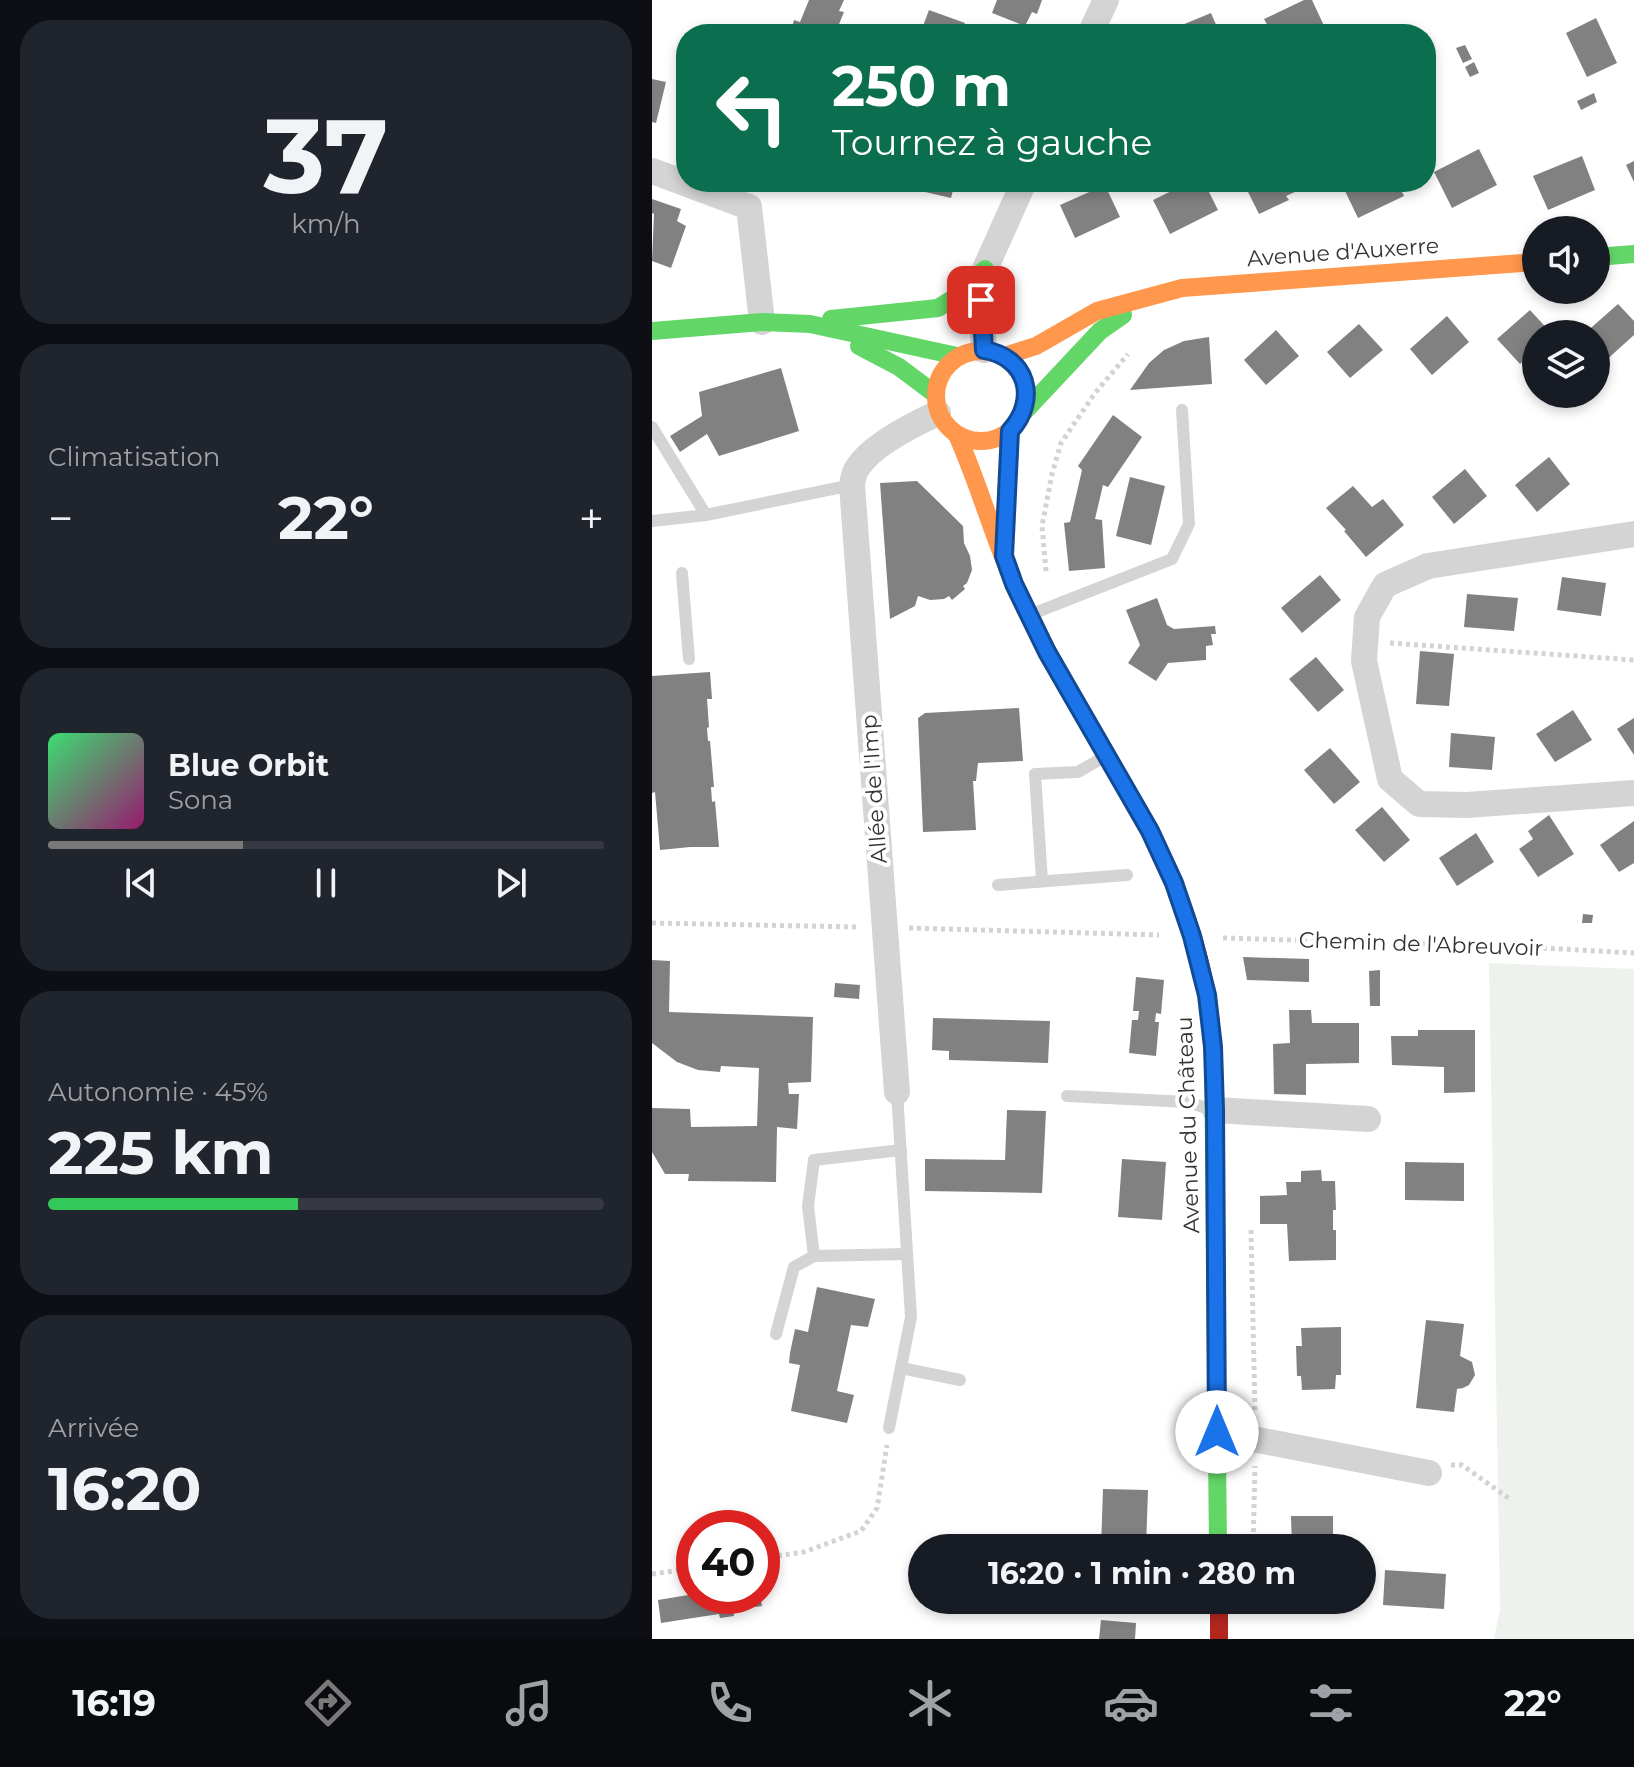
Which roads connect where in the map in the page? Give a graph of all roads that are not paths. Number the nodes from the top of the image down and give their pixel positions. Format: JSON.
{"nodes":[{"id":1,"x":1106,"y":0,"type":"edge"},
{"id":2,"x":1095,"y":24,"type":"edge"},
{"id":3,"x":652,"y":171,"type":"edge"},
{"id":4,"x":676,"y":180,"type":"edge"},
{"id":5,"x":709,"y":192,"type":"edge"},
{"id":6,"x":1020,"y":192,"type":"edge"},
{"id":7,"x":1634,"y":254,"type":"edge"},
{"id":8,"x":1610,"y":256,"type":"edge"},
{"id":9,"x":1522,"y":263,"type":"edge"},
{"id":10,"x":985,"y":269,"type":"junction"},
{"id":11,"x":1155,"y":295,"type":"junction"},
{"id":12,"x":762,"y":322,"type":"junction"},
{"id":13,"x":810,"y":324,"type":"junction"},
{"id":14,"x":652,"y":331,"type":"edge"},
{"id":15,"x":994,"y":353,"type":"junction"},
{"id":16,"x":957,"y":356,"type":"junction"},
{"id":17,"x":937,"y":404,"type":"junction"},
{"id":18,"x":1182,"y":410,"type":"dead end"},
{"id":19,"x":1024,"y":412,"type":"junction"},
{"id":20,"x":652,"y":427,"type":"edge"},
{"id":21,"x":1010,"y":431,"type":"junction"},
{"id":22,"x":957,"y":435,"type":"junction"},
{"id":23,"x":852,"y":485,"type":"junction"},
{"id":24,"x":706,"y":515,"type":"junction"},
{"id":25,"x":652,"y":521,"type":"edge"},
{"id":26,"x":1634,"y":534,"type":"edge"},
{"id":27,"x":1004,"y":556,"type":"junction"},
{"id":28,"x":682,"y":573,"type":"dead end"},
{"id":29,"x":1029,"y":615,"type":"junction"},
{"id":30,"x":689,"y":659,"type":"dead end"},
{"id":31,"x":1106,"y":755,"type":"junction"},
{"id":32,"x":1634,"y":793,"type":"edge"},
{"id":33,"x":1127,"y":875,"type":"dead end"},
{"id":34,"x":1042,"y":881,"type":"junction"},
{"id":35,"x":998,"y":885,"type":"dead end"},
{"id":36,"x":897,"y":1092,"type":"joint"},
{"id":37,"x":1067,"y":1096,"type":"dead end"},
{"id":38,"x":1215,"y":1110,"type":"junction"},
{"id":39,"x":1368,"y":1119,"type":"dead end"},
{"id":40,"x":901,"y":1150,"type":"junction"},
{"id":41,"x":907,"y":1254,"type":"junction"},
{"id":42,"x":814,"y":1256,"type":"junction"},
{"id":43,"x":776,"y":1334,"type":"dead end"},
{"id":44,"x":901,"y":1368,"type":"junction"},
{"id":45,"x":960,"y":1380,"type":"dead end"},
{"id":46,"x":889,"y":1428,"type":"road end"},
{"id":47,"x":1217,"y":1432,"type":"junction"},
{"id":48,"x":1429,"y":1473,"type":"road end"},
{"id":49,"x":1218,"y":1534,"type":"edge"},
{"id":50,"x":1219,"y":1614,"type":"edge"},
{"id":51,"x":1219,"y":1639,"type":"edge"}],
"edges":[{"from":1,"to":2,"type":"street"},
{"from":3,"to":4,"type":"street"},
{"from":5,"to":12,"type":"street"},
{"from":6,"to":10,"type":"street"},
{"from":7,"to":8,"type":"main road"},
{"from":9,"to":11,"type":"main road","name":"Avenue d'Auxerre"},
{"from":10,"to":13,"type":"main road"},
{"from":10,"to":15,"type":"street"},
{"from":11,"to":15,"type":"main road","name":"Avenue d'Auxerre"},
{"from":11,"to":19,"type":"main road","name":"Avenue d'Auxerre"},
{"from":12,"to":13,"type":"main road"},
{"from":12,"to":14,"type":"main road"},
{"from":13,"to":16,"type":"main road"},
{"from":13,"to":17,"type":"main road"},
{"from":15,"to":16,"type":"main road"},
{"from":15,"to":19,"type":"main road"},
{"from":16,"to":17,"type":"main road"},
{"from":17,"to":22,"type":"main road"},
{"from":17,"to":23,"type":"street"},
{"from":18,"to":29,"type":"lane"},
{"from":19,"to":21,"type":"main road"},
{"from":20,"to":24,"type":"lane"},
{"from":21,"to":22,"type":"main road"},
{"from":21,"to":27,"type":"main road","name":"Avenue du Château"},
{"from":22,"to":27,"type":"main road","name":"Avenue du Château"},
{"from":23,"to":24,"type":"lane"},
{"from":23,"to":36,"type":"street","name":"Allée de l'Imp"},
{"from":24,"to":25,"type":"lane"},
{"from":26,"to":32,"type":"street"},
{"from":27,"to":29,"type":"main road","name":"Avenue du Château"},
{"from":28,"to":30,"type":"lane"},
{"from":29,"to":31,"type":"main road","name":"Avenue du Château"},
{"from":31,"to":34,"type":"lane"},
{"from":31,"to":38,"type":"main road","name":"Avenue du Château"},
{"from":33,"to":34,"type":"lane"},
{"from":34,"to":35,"type":"lane"},
{"from":36,"to":40,"type":"lane"},
{"from":37,"to":38,"type":"lane"},
{"from":38,"to":39,"type":"street"},
{"from":38,"to":47,"type":"main road","name":"Avenue du Château"},
{"from":40,"to":41,"type":"lane"},
{"from":40,"to":42,"type":"lane"},
{"from":41,"to":42,"type":"lane"},
{"from":41,"to":44,"type":"lane"},
{"from":42,"to":43,"type":"lane"},
{"from":44,"to":45,"type":"lane"},
{"from":44,"to":46,"type":"lane"},
{"from":47,"to":48,"type":"street"},
{"from":47,"to":49,"type":"main road","name":"Avenue du Château"},
{"from":50,"to":51,"type":"main road"}]}
